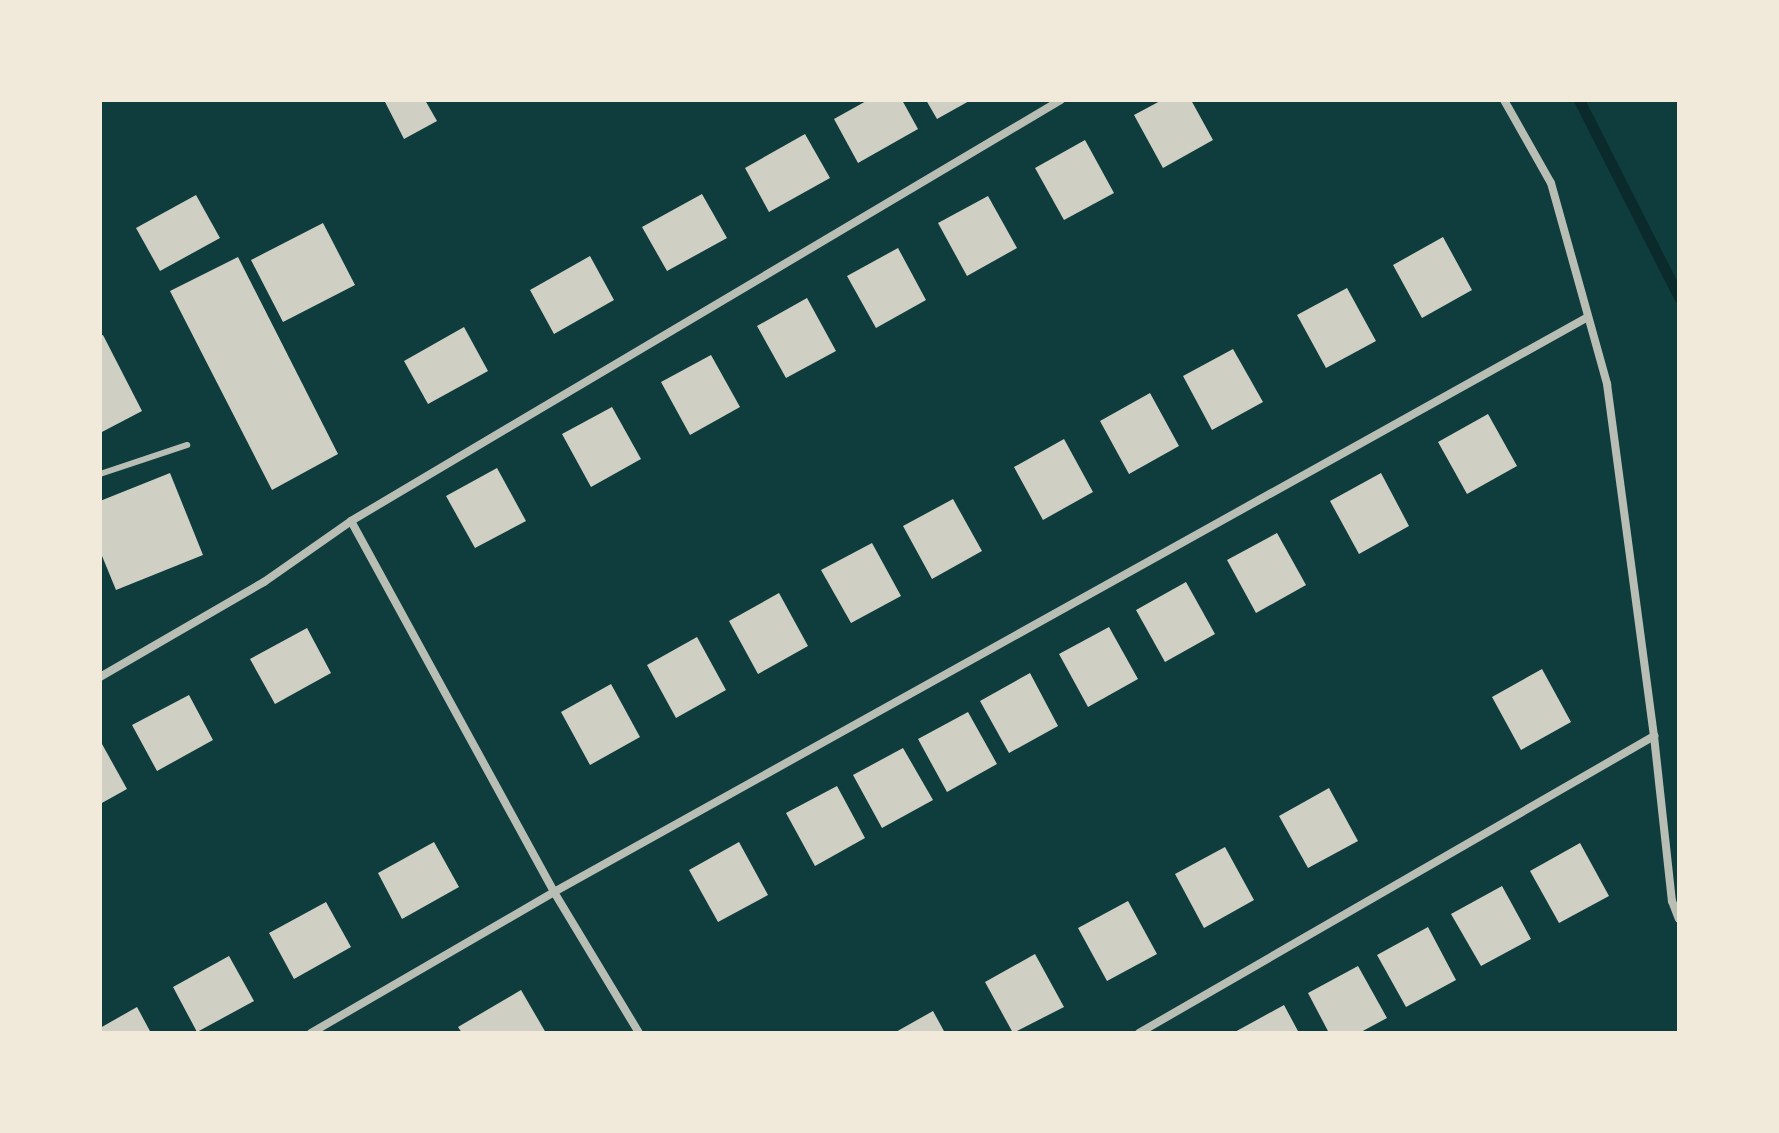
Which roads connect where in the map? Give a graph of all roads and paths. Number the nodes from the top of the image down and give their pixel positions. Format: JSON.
{"nodes":[{"id":1,"x":1061,"y":100,"type":"edge"},
{"id":2,"x":1504,"y":100,"type":"edge"},
{"id":3,"x":1586,"y":318,"type":"junction"},
{"id":4,"x":187,"y":445,"type":"dead end"},
{"id":5,"x":100,"y":474,"type":"edge"},
{"id":6,"x":351,"y":521,"type":"junction"},
{"id":7,"x":100,"y":677,"type":"edge"},
{"id":8,"x":1654,"y":736,"type":"junction"},
{"id":9,"x":554,"y":892,"type":"junction"},
{"id":10,"x":1679,"y":919,"type":"edge"},
{"id":11,"x":311,"y":1033,"type":"edge"},
{"id":12,"x":639,"y":1033,"type":"edge"},
{"id":13,"x":1139,"y":1033,"type":"edge"}],
"edges":[{"from":1,"to":6,"type":"street"},
{"from":2,"to":3,"type":"street"},
{"from":3,"to":8,"type":"street"},
{"from":3,"to":9,"type":"street"},
{"from":4,"to":5,"type":"lane"},
{"from":6,"to":7,"type":"street"},
{"from":6,"to":9,"type":"street"},
{"from":8,"to":10,"type":"street"},
{"from":8,"to":13,"type":"street"},
{"from":9,"to":11,"type":"street"},
{"from":9,"to":12,"type":"street"}]}
